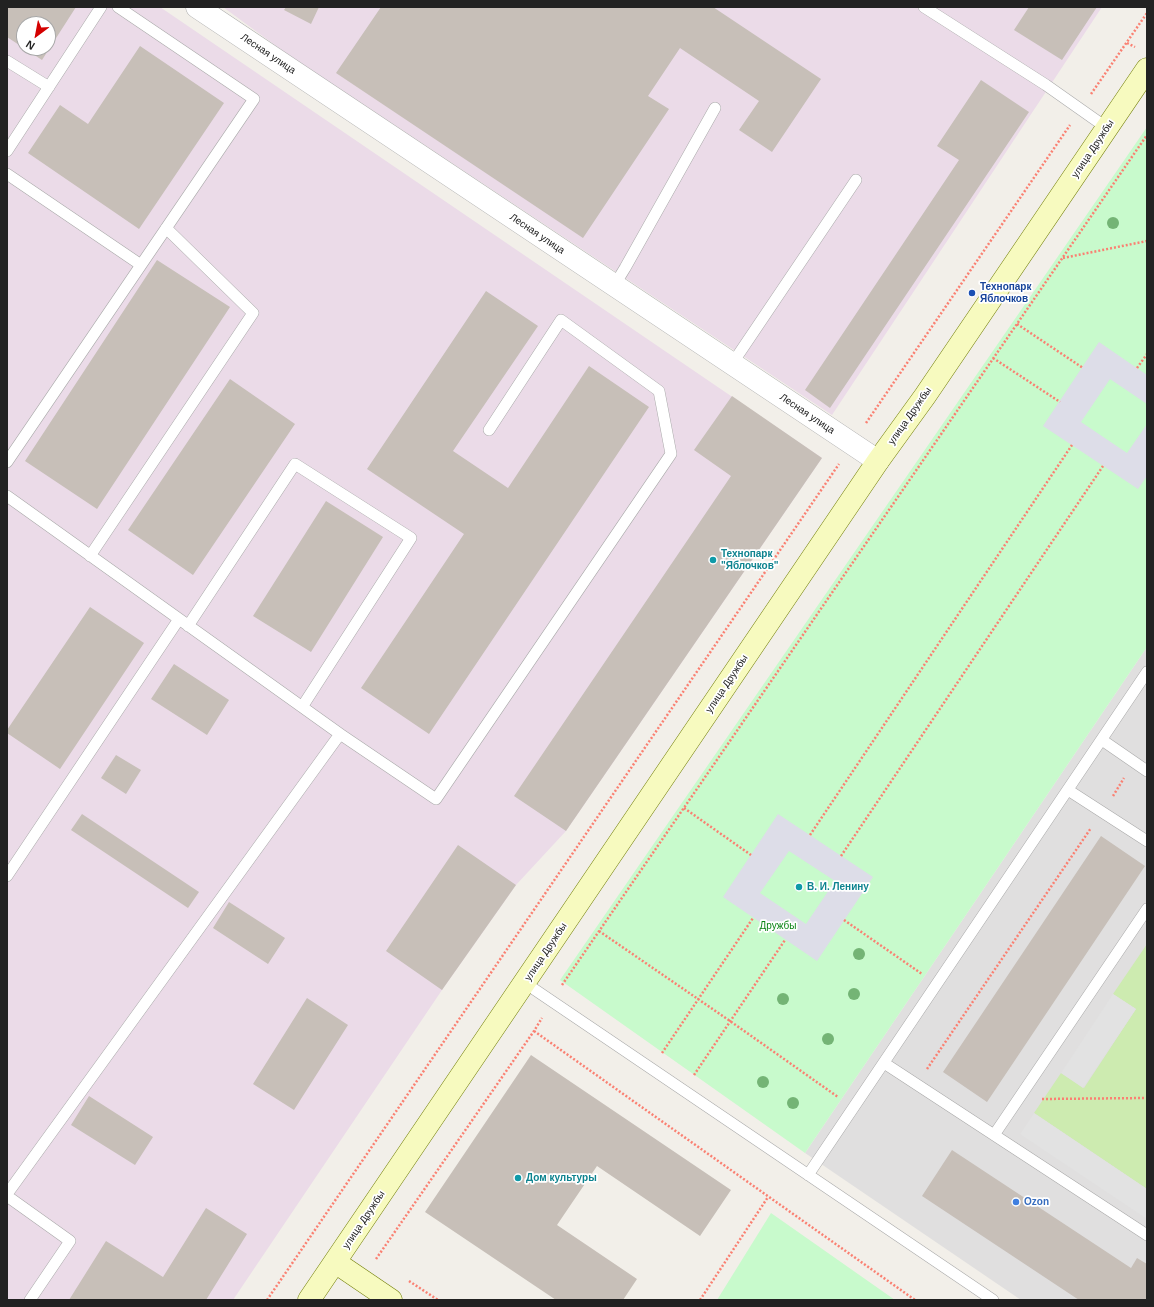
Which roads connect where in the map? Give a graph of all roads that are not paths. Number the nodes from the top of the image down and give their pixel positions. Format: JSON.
{"nodes":[{"id":1,"x":101,"y":7,"type":"edge"},
{"id":2,"x":118,"y":7,"type":"edge"},
{"id":3,"x":197,"y":7,"type":"edge"},
{"id":4,"x":924,"y":7,"type":"edge"},
{"id":5,"x":7,"y":61,"type":"edge"},
{"id":6,"x":1147,"y":69,"type":"edge"},
{"id":7,"x":49,"y":87,"type":"junction"},
{"id":8,"x":715,"y":108,"type":"dead end"},
{"id":9,"x":1107,"y":128,"type":"junction"},
{"id":10,"x":7,"y":152,"type":"edge"},
{"id":11,"x":7,"y":174,"type":"edge"},
{"id":12,"x":856,"y":180,"type":"dead end"},
{"id":13,"x":166,"y":228,"type":"junction"},
{"id":14,"x":141,"y":265,"type":"junction"},
{"id":15,"x":614,"y":286,"type":"junction"},
{"id":16,"x":732,"y":364,"type":"junction"},
{"id":17,"x":489,"y":430,"type":"dead end"},
{"id":18,"x":878,"y":461,"type":"junction"},
{"id":19,"x":7,"y":462,"type":"edge"},
{"id":20,"x":7,"y":496,"type":"edge"},
{"id":21,"x":90,"y":556,"type":"junction"},
{"id":22,"x":179,"y":619,"type":"junction"},
{"id":23,"x":188,"y":626,"type":"junction"},
{"id":24,"x":1147,"y":672,"type":"edge"},
{"id":25,"x":302,"y":707,"type":"junction"},
{"id":26,"x":340,"y":734,"type":"junction"},
{"id":27,"x":1102,"y":740,"type":"junction"},
{"id":28,"x":1147,"y":771,"type":"edge"},
{"id":29,"x":1068,"y":790,"type":"junction"},
{"id":30,"x":1147,"y":841,"type":"edge"},
{"id":31,"x":7,"y":876,"type":"edge"},
{"id":32,"x":1147,"y":908,"type":"edge"},
{"id":33,"x":525,"y":983,"type":"junction"},
{"id":34,"x":884,"y":1063,"type":"junction"},
{"id":35,"x":994,"y":1135,"type":"junction"},
{"id":36,"x":808,"y":1175,"type":"junction"},
{"id":37,"x":7,"y":1195,"type":"edge"},
{"id":38,"x":1147,"y":1235,"type":"edge"},
{"id":39,"x":335,"y":1262,"type":"junction"},
{"id":40,"x":30,"y":1300,"type":"edge"},
{"id":41,"x":309,"y":1300,"type":"edge"},
{"id":42,"x":391,"y":1300,"type":"edge"},
{"id":43,"x":993,"y":1300,"type":"edge"}],
"edges":[{"from":1,"to":7,"type":"lane"},
{"from":2,"to":13,"type":"lane"},
{"from":3,"to":15,"type":"street","name":"Лесная улица"},
{"from":4,"to":9,"type":"lane"},
{"from":5,"to":7,"type":"lane"},
{"from":6,"to":9,"type":"main road","name":"улица Дружбы"},
{"from":7,"to":10,"type":"lane"},
{"from":8,"to":15,"type":"lane"},
{"from":9,"to":18,"type":"main road","name":"улица Дружбы"},
{"from":11,"to":14,"type":"lane"},
{"from":12,"to":16,"type":"lane"},
{"from":13,"to":14,"type":"lane"},
{"from":13,"to":21,"type":"lane"},
{"from":14,"to":19,"type":"lane"},
{"from":15,"to":16,"type":"street","name":"Лесная улица"},
{"from":16,"to":18,"type":"street","name":"Лесная улица"},
{"from":17,"to":26,"type":"lane"},
{"from":18,"to":33,"type":"main road","name":"улица Дружбы"},
{"from":20,"to":21,"type":"lane"},
{"from":21,"to":22,"type":"lane"},
{"from":22,"to":23,"type":"lane"},
{"from":22,"to":31,"type":"lane"},
{"from":23,"to":25,"type":"lane"},
{"from":23,"to":25,"type":"lane"},
{"from":24,"to":27,"type":"lane"},
{"from":25,"to":26,"type":"lane"},
{"from":26,"to":37,"type":"lane"},
{"from":27,"to":28,"type":"lane"},
{"from":27,"to":29,"type":"lane"},
{"from":29,"to":30,"type":"lane"},
{"from":29,"to":34,"type":"lane"},
{"from":32,"to":35,"type":"lane"},
{"from":33,"to":36,"type":"lane"},
{"from":33,"to":39,"type":"main road","name":"улица Дружбы"},
{"from":34,"to":35,"type":"lane"},
{"from":34,"to":36,"type":"lane"},
{"from":35,"to":38,"type":"lane"},
{"from":36,"to":43,"type":"lane"},
{"from":37,"to":40,"type":"lane"},
{"from":39,"to":41,"type":"main road","name":"улица Дружбы"},
{"from":39,"to":42,"type":"main road"}]}
